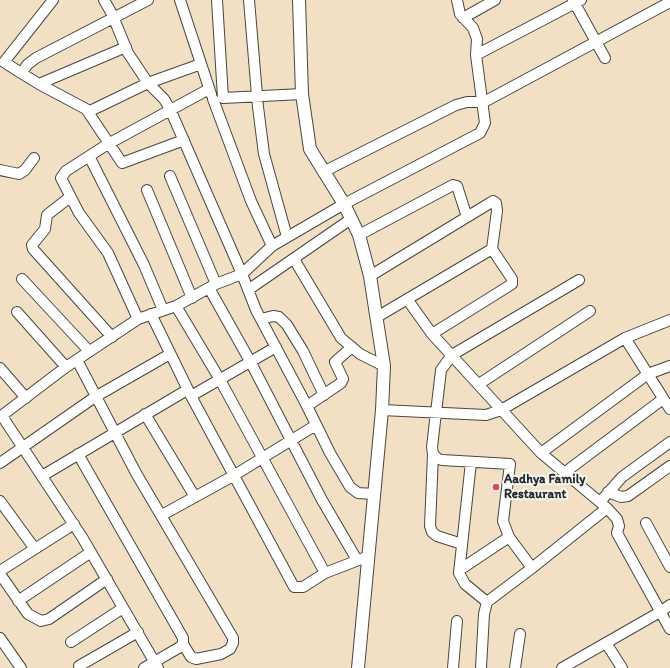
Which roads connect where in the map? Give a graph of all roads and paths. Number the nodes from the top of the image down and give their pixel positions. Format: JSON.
{"nodes":[{"id":1,"x":53,"y":0,"type":"edge"},
{"id":2,"x":104,"y":0,"type":"edge"},
{"id":3,"x":148,"y":0,"type":"edge"},
{"id":4,"x":180,"y":0,"type":"edge"},
{"id":5,"x":217,"y":0,"type":"edge"},
{"id":6,"x":249,"y":0,"type":"edge"},
{"id":7,"x":299,"y":0,"type":"edge"},
{"id":8,"x":457,"y":0,"type":"edge"},
{"id":9,"x":495,"y":0,"type":"edge"},
{"id":10,"x":576,"y":1,"type":"edge"},
{"id":11,"x":670,"y":2,"type":"edge"},
{"id":12,"x":113,"y":16,"type":"junction"},
{"id":13,"x":463,"y":18,"type":"junction"},
{"id":14,"x":595,"y":42,"type":"junction"},
{"id":15,"x":126,"y":47,"type":"junction"},
{"id":16,"x":476,"y":55,"type":"junction"},
{"id":17,"x":605,"y":58,"type":"dead end"},
{"id":18,"x":2,"y":60,"type":"edge"},
{"id":19,"x":201,"y":64,"type":"junction"},
{"id":20,"x":21,"y":74,"type":"junction"},
{"id":21,"x":148,"y":82,"type":"junction"},
{"id":22,"x":39,"y":84,"type":"junction"},
{"id":23,"x":209,"y":89,"type":"junction"},
{"id":24,"x":302,"y":94,"type":"junction"},
{"id":25,"x":257,"y":96,"type":"junction"},
{"id":26,"x":223,"y":98,"type":"junction"},
{"id":27,"x":213,"y":99,"type":"junction"},
{"id":28,"x":484,"y":102,"type":"junction"},
{"id":29,"x":170,"y":109,"type":"junction"},
{"id":30,"x":88,"y":112,"type":"junction"},
{"id":31,"x":184,"y":140,"type":"junction"},
{"id":32,"x":108,"y":144,"type":"junction"},
{"id":33,"x":89,"y":156,"type":"junction"},
{"id":34,"x":34,"y":158,"type":"dead end"},
{"id":35,"x":0,"y":170,"type":"edge"},
{"id":36,"x":323,"y":172,"type":"junction"},
{"id":37,"x":170,"y":176,"type":"dead end"},
{"id":38,"x":147,"y":190,"type":"dead end"},
{"id":39,"x":70,"y":197,"type":"junction"},
{"id":40,"x":344,"y":204,"type":"junction"},
{"id":41,"x":467,"y":217,"type":"junction"},
{"id":42,"x":351,"y":219,"type":"junction"},
{"id":43,"x":359,"y":235,"type":"junction"},
{"id":44,"x":287,"y":237,"type":"junction"},
{"id":45,"x":272,"y":246,"type":"junction"},
{"id":46,"x":492,"y":249,"type":"junction"},
{"id":47,"x":294,"y":258,"type":"junction"},
{"id":48,"x":242,"y":274,"type":"junction"},
{"id":49,"x":370,"y":276,"type":"junction"},
{"id":50,"x":22,"y":279,"type":"dead end"},
{"id":51,"x":579,"y":280,"type":"dead end"},
{"id":52,"x":213,"y":286,"type":"junction"},
{"id":53,"x":248,"y":290,"type":"junction"},
{"id":54,"x":192,"y":298,"type":"junction"},
{"id":55,"x":407,"y":299,"type":"junction"},
{"id":56,"x":176,"y":306,"type":"junction"},
{"id":57,"x":163,"y":310,"type":"junction"},
{"id":58,"x":590,"y":311,"type":"dead end"},
{"id":59,"x":17,"y":312,"type":"dead end"},
{"id":60,"x":150,"y":314,"type":"junction"},
{"id":61,"x":377,"y":317,"type":"junction"},
{"id":62,"x":138,"y":319,"type":"junction"},
{"id":63,"x":261,"y":320,"type":"junction"},
{"id":64,"x":670,"y":320,"type":"edge"},
{"id":65,"x":432,"y":334,"type":"junction"},
{"id":66,"x":112,"y":337,"type":"junction"},
{"id":67,"x":625,"y":338,"type":"junction"},
{"id":68,"x":276,"y":347,"type":"junction"},
{"id":69,"x":352,"y":347,"type":"junction"},
{"id":70,"x":89,"y":351,"type":"junction"},
{"id":71,"x":170,"y":354,"type":"junction"},
{"id":72,"x":452,"y":355,"type":"junction"},
{"id":73,"x":77,"y":360,"type":"junction"},
{"id":74,"x":250,"y":361,"type":"junction"},
{"id":75,"x":384,"y":366,"type":"junction"},
{"id":76,"x":670,"y":366,"type":"edge"},
{"id":77,"x":66,"y":367,"type":"junction"},
{"id":78,"x":0,"y":368,"type":"edge"},
{"id":79,"x":648,"y":374,"type":"junction"},
{"id":80,"x":219,"y":378,"type":"junction"},
{"id":81,"x":479,"y":384,"type":"junction"},
{"id":82,"x":189,"y":393,"type":"junction"},
{"id":83,"x":324,"y":395,"type":"junction"},
{"id":84,"x":26,"y":398,"type":"junction"},
{"id":85,"x":95,"y":398,"type":"junction"},
{"id":86,"x":663,"y":399,"type":"junction"},
{"id":87,"x":307,"y":406,"type":"junction"},
{"id":88,"x":670,"y":409,"type":"edge"},
{"id":89,"x":382,"y":410,"type":"junction"},
{"id":90,"x":500,"y":410,"type":"junction"},
{"id":91,"x":145,"y":414,"type":"junction"},
{"id":92,"x":436,"y":414,"type":"junction"},
{"id":93,"x":1,"y":416,"type":"edge"},
{"id":94,"x":316,"y":426,"type":"junction"},
{"id":95,"x":114,"y":432,"type":"junction"},
{"id":96,"x":291,"y":440,"type":"junction"},
{"id":97,"x":670,"y":442,"type":"edge"},
{"id":98,"x":22,"y":447,"type":"junction"},
{"id":99,"x":541,"y":453,"type":"junction"},
{"id":100,"x":78,"y":454,"type":"junction"},
{"id":101,"x":433,"y":454,"type":"junction"},
{"id":102,"x":263,"y":456,"type":"junction"},
{"id":103,"x":471,"y":462,"type":"junction"},
{"id":104,"x":0,"y":463,"type":"edge"},
{"id":105,"x":669,"y":470,"type":"edge"},
{"id":106,"x":564,"y":473,"type":"junction"},
{"id":107,"x":42,"y":476,"type":"junction"},
{"id":108,"x":233,"y":476,"type":"junction"},
{"id":109,"x":608,"y":492,"type":"junction"},
{"id":110,"x":374,"y":494,"type":"junction"},
{"id":111,"x":195,"y":497,"type":"junction"},
{"id":112,"x":0,"y":501,"type":"edge"},
{"id":113,"x":603,"y":505,"type":"junction"},
{"id":114,"x":162,"y":515,"type":"junction"},
{"id":115,"x":646,"y":523,"type":"dead end"},
{"id":116,"x":74,"y":524,"type":"junction"},
{"id":117,"x":509,"y":537,"type":"junction"},
{"id":118,"x":462,"y":544,"type":"junction"},
{"id":119,"x":35,"y":549,"type":"junction"},
{"id":120,"x":91,"y":552,"type":"junction"},
{"id":121,"x":369,"y":556,"type":"junction"},
{"id":122,"x":357,"y":560,"type":"junction"},
{"id":123,"x":464,"y":567,"type":"dead end"},
{"id":124,"x":670,"y":567,"type":"edge"},
{"id":125,"x":532,"y":568,"type":"junction"},
{"id":126,"x":0,"y":573,"type":"edge"},
{"id":127,"x":325,"y":573,"type":"junction"},
{"id":128,"x":107,"y":579,"type":"junction"},
{"id":129,"x":18,"y":601,"type":"junction"},
{"id":130,"x":487,"y":602,"type":"junction"},
{"id":131,"x":670,"y":605,"type":"edge"},
{"id":132,"x":124,"y":608,"type":"junction"},
{"id":133,"x":660,"y":612,"type":"junction"},
{"id":134,"x":457,"y":621,"type":"dead end"},
{"id":135,"x":670,"y":629,"type":"edge"},
{"id":136,"x":138,"y":632,"type":"junction"},
{"id":137,"x":520,"y":634,"type":"dead end"},
{"id":138,"x":0,"y":638,"type":"edge"},
{"id":139,"x":71,"y":642,"type":"dead end"},
{"id":140,"x":606,"y":643,"type":"junction"},
{"id":141,"x":183,"y":644,"type":"junction"},
{"id":142,"x":195,"y":663,"type":"edge"},
{"id":143,"x":156,"y":665,"type":"edge"},
{"id":144,"x":79,"y":666,"type":"dead end"},
{"id":145,"x":21,"y":668,"type":"edge"},
{"id":146,"x":144,"y":668,"type":"edge"},
{"id":147,"x":355,"y":668,"type":"edge"},
{"id":148,"x":453,"y":668,"type":"edge"},
{"id":149,"x":481,"y":668,"type":"edge"},
{"id":150,"x":514,"y":668,"type":"edge"},
{"id":151,"x":562,"y":668,"type":"edge"},
{"id":152,"x":622,"y":668,"type":"edge"}],
"edges":[{"from":1,"to":18,"type":"street"},
{"from":2,"to":12,"type":"street"},
{"from":3,"to":12,"type":"street"},
{"from":4,"to":19,"type":"street"},
{"from":5,"to":26,"type":"street"},
{"from":6,"to":25,"type":"street"},
{"from":7,"to":24,"type":"main road"},
{"from":8,"to":13,"type":"street"},
{"from":9,"to":13,"type":"street"},
{"from":10,"to":14,"type":"street"},
{"from":10,"to":16,"type":"street"},
{"from":11,"to":14,"type":"street"},
{"from":12,"to":15,"type":"street"},
{"from":12,"to":20,"type":"street"},
{"from":13,"to":16,"type":"street"},
{"from":14,"to":17,"type":"street"},
{"from":14,"to":28,"type":"street"},
{"from":15,"to":21,"type":"street"},
{"from":15,"to":22,"type":"street"},
{"from":16,"to":28,"type":"street"},
{"from":18,"to":20,"type":"street"},
{"from":19,"to":21,"type":"street"},
{"from":19,"to":23,"type":"street"},
{"from":20,"to":22,"type":"street"},
{"from":21,"to":29,"type":"street"},
{"from":21,"to":30,"type":"street"},
{"from":22,"to":30,"type":"street"},
{"from":23,"to":27,"type":"street"},
{"from":23,"to":29,"type":"street"},
{"from":24,"to":25,"type":"street"},
{"from":24,"to":36,"type":"main road"},
{"from":25,"to":26,"type":"street"},
{"from":25,"to":44,"type":"street"},
{"from":26,"to":27,"type":"street"},
{"from":27,"to":45,"type":"street"},
{"from":28,"to":36,"type":"street"},
{"from":28,"to":40,"type":"street"},
{"from":29,"to":31,"type":"street"},
{"from":29,"to":32,"type":"street"},
{"from":30,"to":32,"type":"street"},
{"from":31,"to":32,"type":"street"},
{"from":31,"to":48,"type":"street"},
{"from":32,"to":33,"type":"street"},
{"from":33,"to":39,"type":"street"},
{"from":33,"to":57,"type":"street"},
{"from":34,"to":35,"type":"street"},
{"from":36,"to":40,"type":"main road"},
{"from":37,"to":52,"type":"street"},
{"from":38,"to":54,"type":"street"},
{"from":39,"to":62,"type":"street"},
{"from":39,"to":66,"type":"street"},
{"from":40,"to":42,"type":"main road"},
{"from":40,"to":44,"type":"street"},
{"from":41,"to":43,"type":"street"},
{"from":41,"to":46,"type":"street"},
{"from":41,"to":49,"type":"street"},
{"from":42,"to":43,"type":"main road"},
{"from":42,"to":47,"type":"street"},
{"from":43,"to":49,"type":"main road"},
{"from":44,"to":45,"type":"street"},
{"from":45,"to":48,"type":"street"},
{"from":46,"to":55,"type":"street"},
{"from":46,"to":65,"type":"street"},
{"from":47,"to":53,"type":"street"},
{"from":47,"to":69,"type":"street"},
{"from":48,"to":52,"type":"street"},
{"from":48,"to":53,"type":"street"},
{"from":49,"to":61,"type":"main road"},
{"from":50,"to":70,"type":"street"},
{"from":51,"to":72,"type":"street"},
{"from":52,"to":54,"type":"street"},
{"from":52,"to":74,"type":"street"},
{"from":53,"to":63,"type":"street"},
{"from":54,"to":56,"type":"street"},
{"from":55,"to":61,"type":"street"},
{"from":55,"to":65,"type":"street"},
{"from":56,"to":57,"type":"street"},
{"from":56,"to":80,"type":"street"},
{"from":57,"to":60,"type":"street"},
{"from":58,"to":81,"type":"street"},
{"from":59,"to":77,"type":"street"},
{"from":60,"to":62,"type":"street"},
{"from":60,"to":71,"type":"street"},
{"from":61,"to":75,"type":"main road"},
{"from":62,"to":66,"type":"street"},
{"from":63,"to":68,"type":"street"},
{"from":63,"to":83,"type":"street"},
{"from":64,"to":67,"type":"street"},
{"from":65,"to":72,"type":"street"},
{"from":66,"to":70,"type":"street"},
{"from":67,"to":79,"type":"street"},
{"from":67,"to":90,"type":"street"},
{"from":68,"to":74,"type":"street"},
{"from":68,"to":87,"type":"street"},
{"from":69,"to":75,"type":"street"},
{"from":69,"to":83,"type":"street"},
{"from":70,"to":73,"type":"street"},
{"from":71,"to":82,"type":"street"},
{"from":71,"to":85,"type":"street"},
{"from":72,"to":81,"type":"street"},
{"from":72,"to":92,"type":"street"},
{"from":73,"to":77,"type":"street"},
{"from":73,"to":85,"type":"street"},
{"from":74,"to":80,"type":"street"},
{"from":74,"to":96,"type":"street"},
{"from":75,"to":89,"type":"main road"},
{"from":76,"to":79,"type":"street"},
{"from":77,"to":84,"type":"street"},
{"from":78,"to":84,"type":"street"},
{"from":79,"to":86,"type":"street"},
{"from":79,"to":99,"type":"street"},
{"from":80,"to":82,"type":"street"},
{"from":80,"to":102,"type":"street"},
{"from":81,"to":90,"type":"street"},
{"from":82,"to":91,"type":"street"},
{"from":82,"to":108,"type":"street"},
{"from":83,"to":87,"type":"street"},
{"from":84,"to":93,"type":"street"},
{"from":85,"to":95,"type":"street"},
{"from":85,"to":98,"type":"street"},
{"from":86,"to":88,"type":"street"},
{"from":86,"to":106,"type":"street"},
{"from":87,"to":94,"type":"street"},
{"from":89,"to":92,"type":"street"},
{"from":89,"to":110,"type":"main road"},
{"from":90,"to":92,"type":"street"},
{"from":90,"to":99,"type":"street"},
{"from":91,"to":95,"type":"street"},
{"from":91,"to":111,"type":"street"},
{"from":92,"to":101,"type":"street"},
{"from":93,"to":98,"type":"street"},
{"from":94,"to":96,"type":"street"},
{"from":94,"to":110,"type":"street"},
{"from":95,"to":100,"type":"street"},
{"from":95,"to":114,"type":"street"},
{"from":96,"to":102,"type":"street"},
{"from":96,"to":122,"type":"street"},
{"from":97,"to":109,"type":"street"},
{"from":98,"to":104,"type":"street"},
{"from":98,"to":107,"type":"street"},
{"from":99,"to":106,"type":"street"},
{"from":100,"to":107,"type":"street"},
{"from":100,"to":141,"type":"street"},
{"from":101,"to":103,"type":"street"},
{"from":101,"to":118,"type":"street"},
{"from":102,"to":108,"type":"street"},
{"from":102,"to":127,"type":"street"},
{"from":103,"to":117,"type":"street"},
{"from":103,"to":118,"type":"street"},
{"from":105,"to":109,"type":"street"},
{"from":106,"to":113,"type":"street"},
{"from":107,"to":116,"type":"street"},
{"from":108,"to":111,"type":"street"},
{"from":108,"to":127,"type":"street"},
{"from":109,"to":113,"type":"street"},
{"from":110,"to":121,"type":"main road"},
{"from":111,"to":114,"type":"street"},
{"from":112,"to":119,"type":"street"},
{"from":113,"to":125,"type":"street"},
{"from":113,"to":133,"type":"street"},
{"from":114,"to":142,"type":"street"},
{"from":115,"to":124,"type":"street"},
{"from":116,"to":119,"type":"street"},
{"from":116,"to":120,"type":"street"},
{"from":117,"to":123,"type":"street"},
{"from":117,"to":125,"type":"street"},
{"from":118,"to":130,"type":"street"},
{"from":119,"to":126,"type":"street"},
{"from":120,"to":128,"type":"street"},
{"from":120,"to":129,"type":"street"},
{"from":121,"to":122,"type":"street"},
{"from":121,"to":147,"type":"main road"},
{"from":122,"to":127,"type":"street"},
{"from":125,"to":130,"type":"street"},
{"from":126,"to":129,"type":"street"},
{"from":128,"to":129,"type":"street"},
{"from":128,"to":132,"type":"street"},
{"from":130,"to":149,"type":"street"},
{"from":131,"to":133,"type":"street"},
{"from":132,"to":136,"type":"street"},
{"from":132,"to":139,"type":"street"},
{"from":133,"to":135,"type":"street"},
{"from":133,"to":140,"type":"street"},
{"from":134,"to":148,"type":"street"},
{"from":136,"to":143,"type":"street"},
{"from":136,"to":144,"type":"street"},
{"from":137,"to":150,"type":"street"},
{"from":138,"to":145,"type":"street"},
{"from":140,"to":151,"type":"street"},
{"from":140,"to":152,"type":"street"},
{"from":141,"to":142,"type":"street"},
{"from":141,"to":143,"type":"street"},
{"from":143,"to":146,"type":"street"}]}
